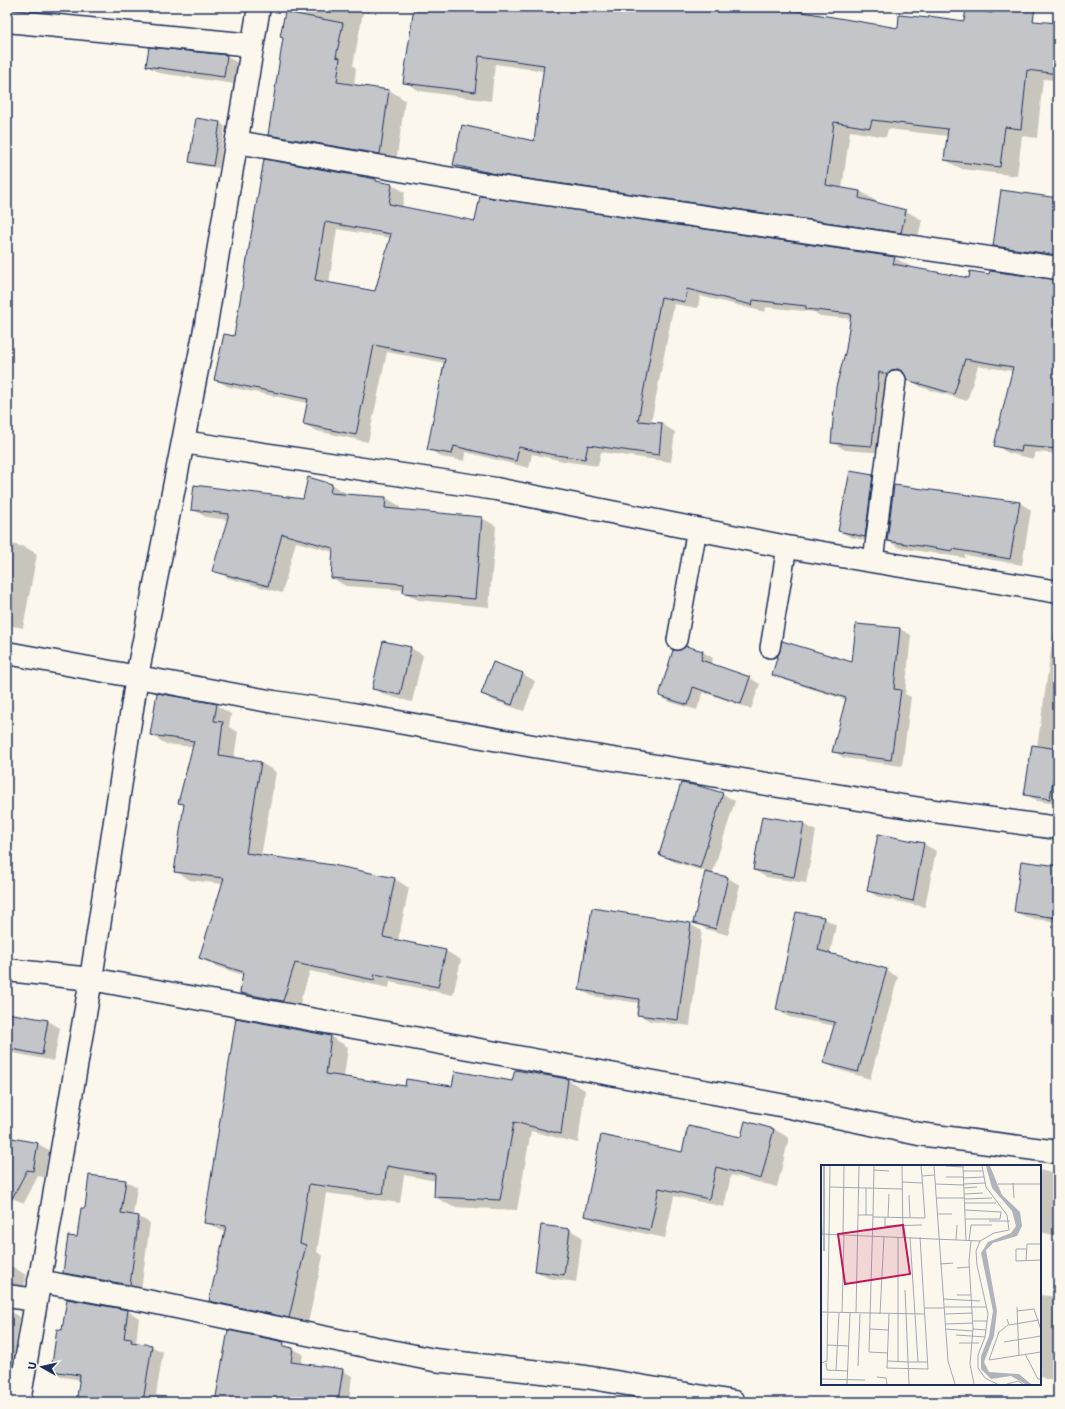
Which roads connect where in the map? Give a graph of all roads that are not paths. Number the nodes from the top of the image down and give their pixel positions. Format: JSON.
{"nodes":[{"id":1,"x":259,"y":7,"type":"edge"},
{"id":2,"x":7,"y":21,"type":"edge"},
{"id":3,"x":252,"y":45,"type":"junction"},
{"id":4,"x":237,"y":142,"type":"junction"},
{"id":5,"x":1058,"y":268,"type":"edge"},
{"id":6,"x":896,"y":380,"type":"dead end"},
{"id":7,"x":183,"y":442,"type":"junction"},
{"id":8,"x":696,"y":529,"type":"junction"},
{"id":9,"x":787,"y":547,"type":"junction"},
{"id":10,"x":873,"y":561,"type":"junction"},
{"id":11,"x":1058,"y":592,"type":"edge"},
{"id":12,"x":677,"y":640,"type":"dead end"},
{"id":13,"x":770,"y":648,"type":"dead end"},
{"id":14,"x":7,"y":653,"type":"edge"},
{"id":15,"x":137,"y":676,"type":"junction"},
{"id":16,"x":1058,"y":828,"type":"edge"},
{"id":17,"x":7,"y":970,"type":"edge"},
{"id":18,"x":91,"y":979,"type":"junction"},
{"id":19,"x":1058,"y":1152,"type":"edge"},
{"id":20,"x":37,"y":1290,"type":"junction"},
{"id":21,"x":7,"y":1296,"type":"edge"},
{"id":22,"x":19,"y":1402,"type":"edge"},
{"id":23,"x":734,"y":1402,"type":"edge"}],
"edges":[{"from":1,"to":3,"type":"street"},
{"from":2,"to":3,"type":"street"},
{"from":3,"to":4,"type":"street"},
{"from":4,"to":5,"type":"street"},
{"from":4,"to":7,"type":"street"},
{"from":6,"to":10,"type":"lane"},
{"from":7,"to":8,"type":"street"},
{"from":7,"to":15,"type":"street"},
{"from":8,"to":9,"type":"street"},
{"from":8,"to":12,"type":"lane"},
{"from":9,"to":10,"type":"street"},
{"from":9,"to":13,"type":"lane"},
{"from":10,"to":11,"type":"street"},
{"from":14,"to":15,"type":"street"},
{"from":15,"to":16,"type":"street"},
{"from":15,"to":18,"type":"street"},
{"from":17,"to":18,"type":"street"},
{"from":18,"to":19,"type":"street"},
{"from":18,"to":20,"type":"street"},
{"from":20,"to":21,"type":"street"},
{"from":20,"to":22,"type":"street"},
{"from":20,"to":23,"type":"street"}]}
